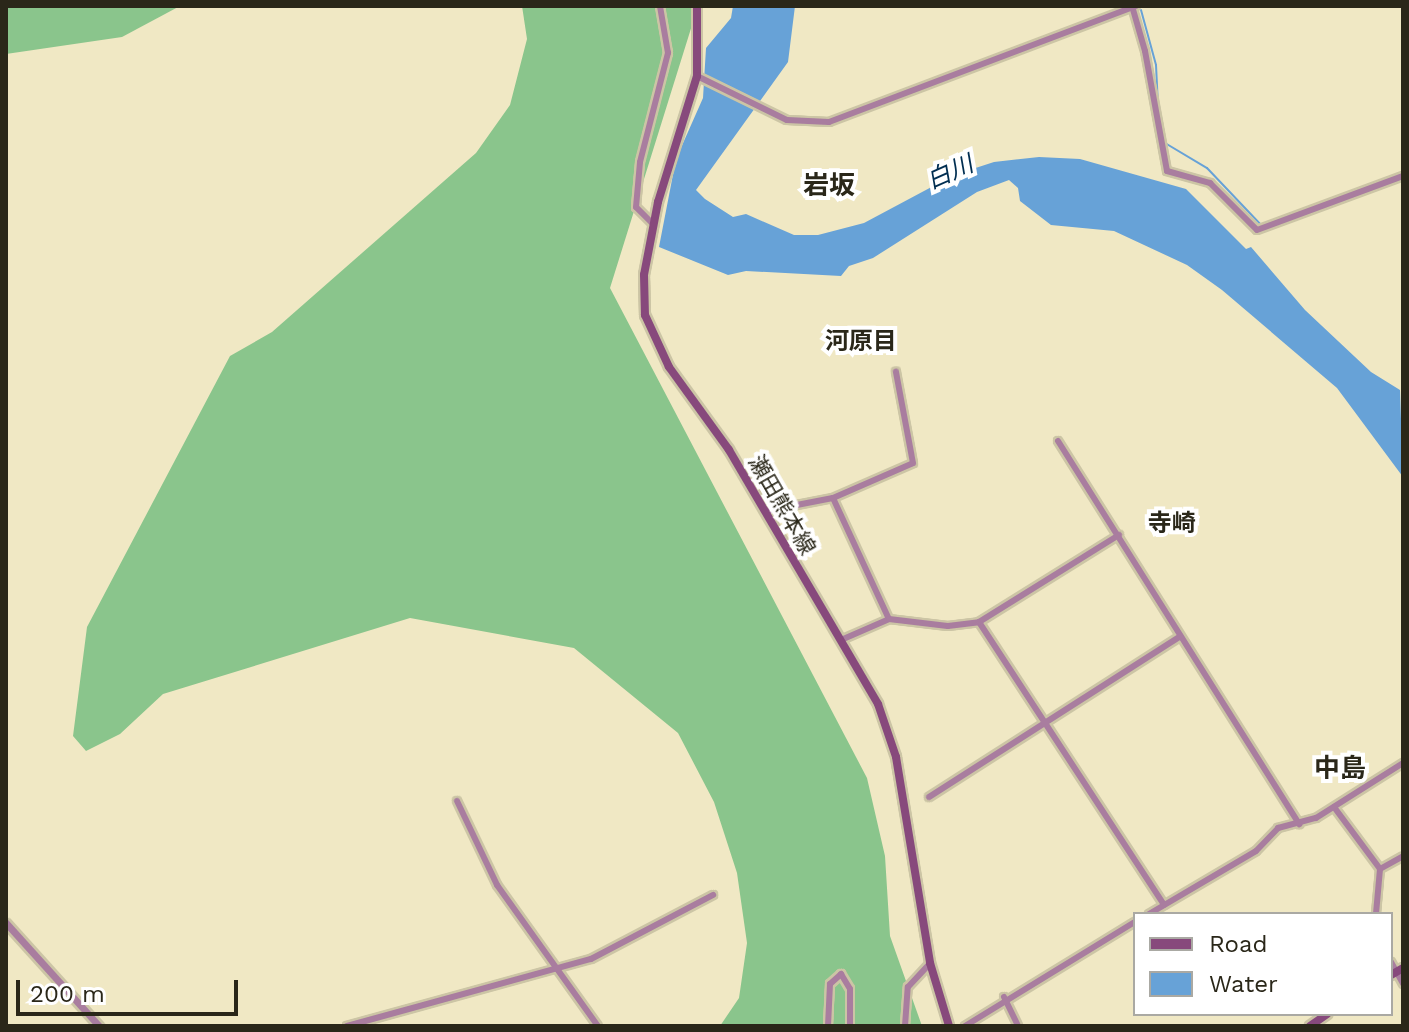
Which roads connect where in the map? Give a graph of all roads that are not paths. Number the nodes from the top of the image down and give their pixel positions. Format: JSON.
{"nodes":[{"id":1,"x":660,"y":6,"type":"edge"},
{"id":2,"x":697,"y":6,"type":"edge"},
{"id":3,"x":1133,"y":7,"type":"edge"},
{"id":4,"x":700,"y":78,"type":"junction"},
{"id":5,"x":1403,"y":176,"type":"edge"},
{"id":6,"x":654,"y":225,"type":"junction"},
{"id":7,"x":896,"y":372,"type":"dead end"},
{"id":8,"x":1058,"y":441,"type":"dead end"},
{"id":9,"x":833,"y":498,"type":"junction"},
{"id":10,"x":766,"y":511,"type":"junction"},
{"id":11,"x":1119,"y":535,"type":"junction"},
{"id":12,"x":889,"y":619,"type":"junction"},
{"id":13,"x":979,"y":622,"type":"junction"},
{"id":14,"x":1179,"y":637,"type":"junction"},
{"id":15,"x":841,"y":640,"type":"junction"},
{"id":16,"x":1046,"y":721,"type":"junction"},
{"id":17,"x":1403,"y":763,"type":"edge"},
{"id":18,"x":929,"y":797,"type":"dead end"},
{"id":19,"x":457,"y":801,"type":"dead end"},
{"id":20,"x":1334,"y":807,"type":"junction"},
{"id":21,"x":1299,"y":824,"type":"junction"},
{"id":22,"x":1403,"y":856,"type":"edge"},
{"id":23,"x":1380,"y":869,"type":"junction"},
{"id":24,"x":713,"y":895,"type":"dead end"},
{"id":25,"x":1164,"y":905,"type":"junction"},
{"id":26,"x":1152,"y":912,"type":"edge"},
{"id":27,"x":1376,"y":912,"type":"edge"},
{"id":28,"x":6,"y":923,"type":"edge"},
{"id":29,"x":1133,"y":923,"type":"edge"},
{"id":30,"x":930,"y":963,"type":"junction"},
{"id":31,"x":561,"y":969,"type":"junction"},
{"id":32,"x":1397,"y":972,"type":"edge"},
{"id":33,"x":1403,"y":984,"type":"edge"},
{"id":34,"x":1004,"y":997,"type":"junction"},
{"id":35,"x":99,"y":1026,"type":"edge"},
{"id":36,"x":347,"y":1026,"type":"edge"},
{"id":37,"x":598,"y":1026,"type":"edge"},
{"id":38,"x":828,"y":1026,"type":"edge"},
{"id":39,"x":850,"y":1026,"type":"edge"},
{"id":40,"x":905,"y":1026,"type":"edge"},
{"id":41,"x":949,"y":1026,"type":"edge"},
{"id":42,"x":965,"y":1026,"type":"edge"},
{"id":43,"x":1018,"y":1026,"type":"edge"}],
"edges":[{"from":1,"to":6,"type":"street"},
{"from":2,"to":4,"type":"main road","name":"瀬田熊本線"},
{"from":3,"to":4,"type":"street"},
{"from":3,"to":5,"type":"street"},
{"from":4,"to":6,"type":"main road","name":"瀬田熊本線"},
{"from":6,"to":10,"type":"main road","name":"瀬田熊本線"},
{"from":7,"to":9,"type":"street"},
{"from":8,"to":11,"type":"street"},
{"from":9,"to":10,"type":"street"},
{"from":9,"to":12,"type":"street"},
{"from":10,"to":15,"type":"main road","name":"瀬田熊本線"},
{"from":11,"to":13,"type":"street"},
{"from":11,"to":14,"type":"street"},
{"from":12,"to":13,"type":"street"},
{"from":12,"to":15,"type":"street"},
{"from":13,"to":16,"type":"street"},
{"from":14,"to":16,"type":"street"},
{"from":14,"to":21,"type":"street"},
{"from":15,"to":30,"type":"main road","name":"瀬田熊本線"},
{"from":16,"to":18,"type":"street"},
{"from":16,"to":25,"type":"street"},
{"from":17,"to":20,"type":"street"},
{"from":19,"to":31,"type":"street"},
{"from":20,"to":21,"type":"street"},
{"from":20,"to":23,"type":"street"},
{"from":21,"to":25,"type":"street"},
{"from":22,"to":23,"type":"street"},
{"from":23,"to":27,"type":"street"},
{"from":24,"to":31,"type":"street"},
{"from":25,"to":26,"type":"street"},
{"from":28,"to":35,"type":"street"},
{"from":29,"to":34,"type":"street"},
{"from":30,"to":40,"type":"street"},
{"from":30,"to":41,"type":"main road","name":"瀬田熊本線"},
{"from":31,"to":36,"type":"street"},
{"from":31,"to":37,"type":"street"},
{"from":32,"to":33,"type":"street"},
{"from":34,"to":42,"type":"street"},
{"from":34,"to":43,"type":"street"},
{"from":38,"to":39,"type":"street"}]}
